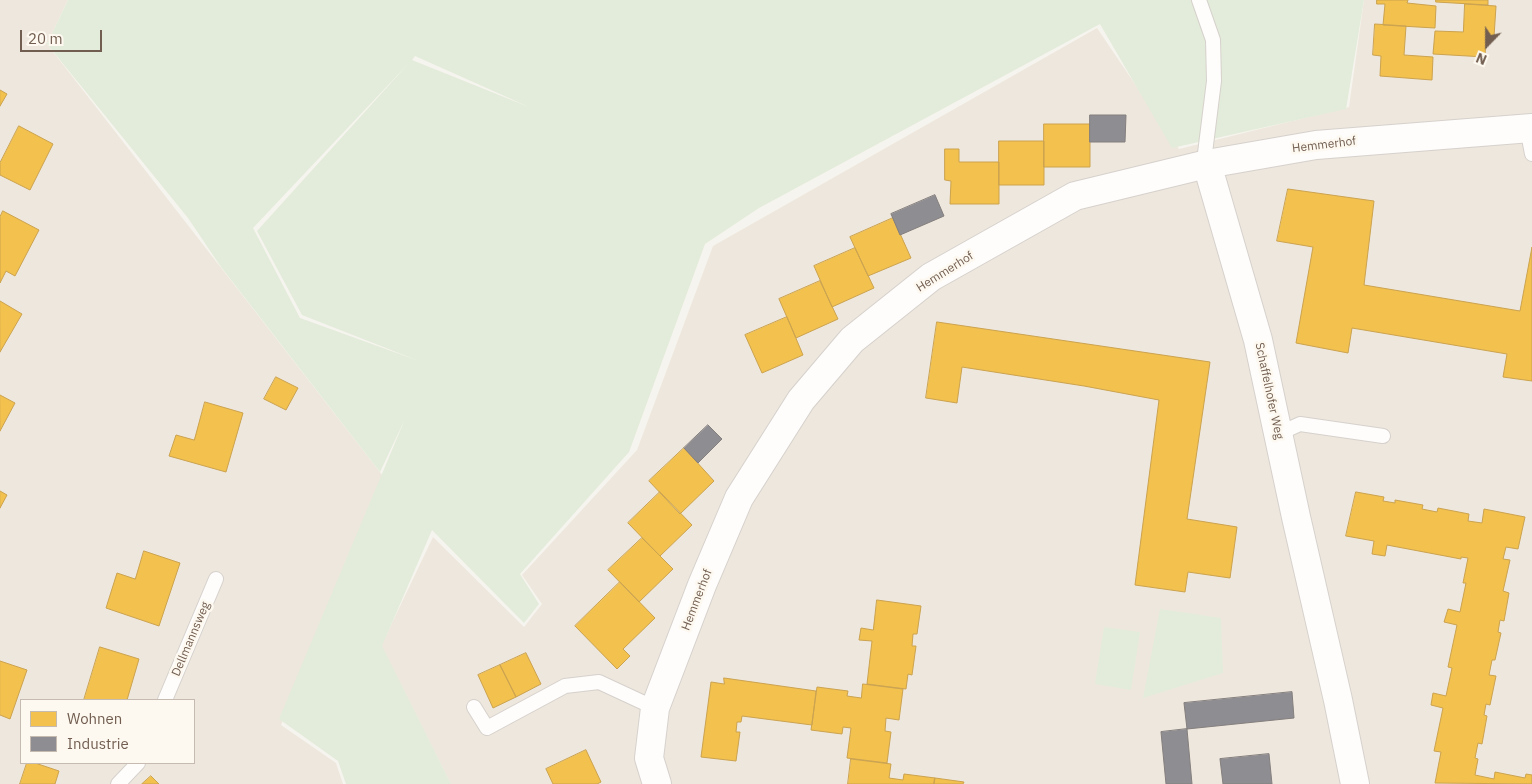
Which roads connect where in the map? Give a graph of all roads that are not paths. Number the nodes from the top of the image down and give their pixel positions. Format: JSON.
{"nodes":[{"id":1,"x":1199,"y":0,"type":"edge"},
{"id":2,"x":1530,"y":136,"type":"edge"},
{"id":3,"x":1207,"y":164,"type":"junction"},
{"id":4,"x":1278,"y":434,"type":"junction"},
{"id":5,"x":1383,"y":436,"type":"dead end"},
{"id":6,"x":216,"y":579,"type":"dead end"},
{"id":7,"x":165,"y":699,"type":"edge"},
{"id":8,"x":474,"y":707,"type":"dead end"},
{"id":9,"x":655,"y":708,"type":"junction"},
{"id":10,"x":137,"y":764,"type":"edge"},
{"id":11,"x":118,"y":784,"type":"edge"},
{"id":12,"x":658,"y":784,"type":"edge"},
{"id":13,"x":1355,"y":784,"type":"edge"}],
"edges":[{"from":1,"to":3,"type":"lane","name":"Schaffelhofer Weg"},
{"from":2,"to":3,"type":"street","name":"Hemmerhof"},
{"from":3,"to":4,"type":"street","name":"Schaffelhofer Weg"},
{"from":3,"to":9,"type":"street","name":"Hemmerhof"},
{"from":4,"to":5,"type":"lane"},
{"from":4,"to":13,"type":"street","name":"Schaffelhofer Weg"},
{"from":6,"to":7,"type":"lane","name":"Dellmannsweg"},
{"from":8,"to":9,"type":"lane"},
{"from":9,"to":12,"type":"street","name":"Hemmerhof"},
{"from":10,"to":11,"type":"lane"}]}
